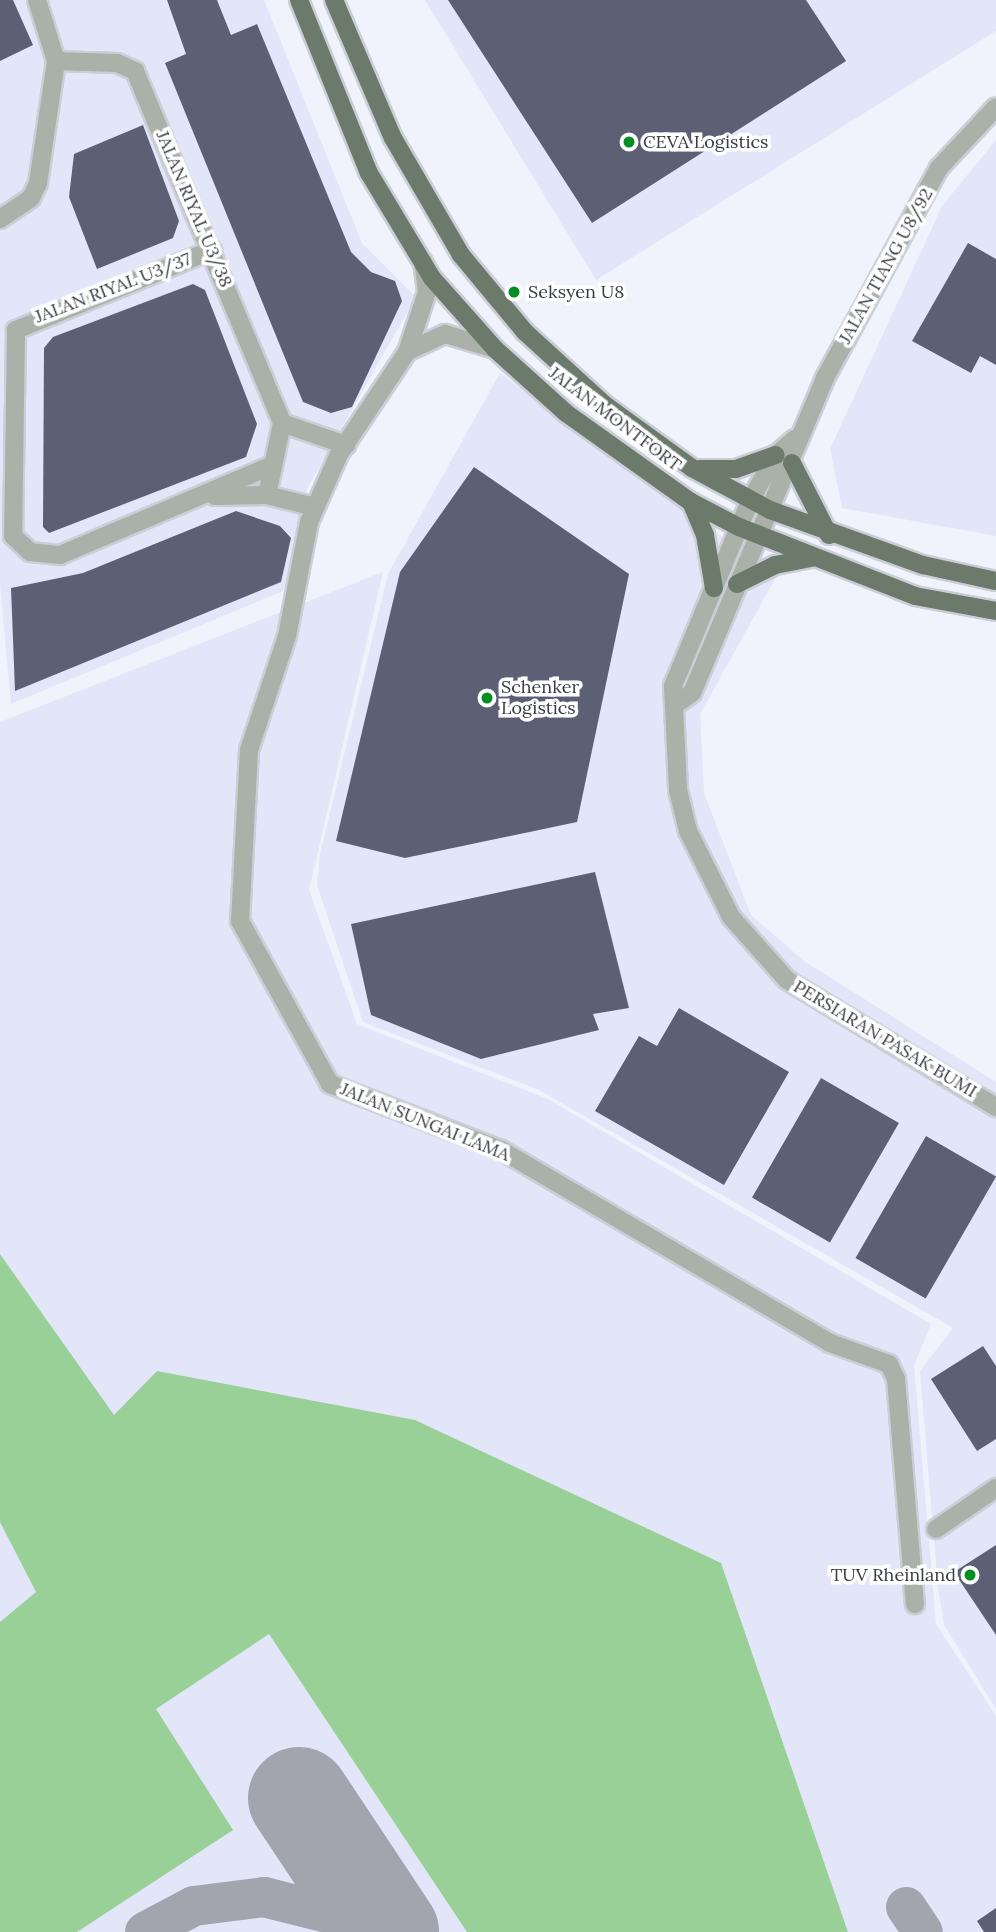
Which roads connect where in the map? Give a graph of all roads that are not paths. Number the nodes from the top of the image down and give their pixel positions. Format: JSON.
{"nodes":[{"id":1,"x":37,"y":0,"type":"edge"},
{"id":2,"x":299,"y":0,"type":"edge"},
{"id":3,"x":334,"y":0,"type":"edge"},
{"id":4,"x":55,"y":61,"type":"junction"},
{"id":5,"x":996,"y":107,"type":"edge"},
{"id":6,"x":0,"y":219,"type":"edge"},
{"id":7,"x":212,"y":250,"type":"junction"},
{"id":8,"x":423,"y":262,"type":"junction"},
{"id":9,"x":495,"y":349,"type":"junction"},
{"id":10,"x":407,"y":352,"type":"junction"},
{"id":11,"x":282,"y":424,"type":"junction"},
{"id":12,"x":346,"y":445,"type":"junction"},
{"id":13,"x":784,"y":459,"type":"junction"},
{"id":14,"x":271,"y":466,"type":"junction"},
{"id":15,"x":692,"y":468,"type":"junction"},
{"id":16,"x":267,"y":495,"type":"junction"},
{"id":17,"x":208,"y":497,"type":"junction"},
{"id":18,"x":750,"y":501,"type":"junction"},
{"id":19,"x":691,"y":502,"type":"junction"},
{"id":20,"x":314,"y":507,"type":"junction"},
{"id":21,"x":770,"y":510,"type":"junction"},
{"id":22,"x":739,"y":527,"type":"junction"},
{"id":23,"x":829,"y":535,"type":"junction"},
{"id":24,"x":759,"y":536,"type":"junction"},
{"id":25,"x":812,"y":558,"type":"junction"},
{"id":26,"x":996,"y":581,"type":"edge"},
{"id":27,"x":737,"y":584,"type":"junction"},
{"id":28,"x":714,"y":588,"type":"junction"},
{"id":29,"x":996,"y":611,"type":"edge"},
{"id":30,"x":678,"y":703,"type":"junction"},
{"id":31,"x":996,"y":1107,"type":"edge"},
{"id":32,"x":996,"y":1488,"type":"edge"},
{"id":33,"x":936,"y":1529,"type":"dead end"},
{"id":34,"x":915,"y":1604,"type":"dead end"}],
"edges":[{"from":1,"to":4,"type":"street"},
{"from":2,"to":8,"type":"main road","name":"JALAN MONTFORT"},
{"from":3,"to":15,"type":"main road","name":"JALAN MONTFORT"},
{"from":4,"to":6,"type":"street"},
{"from":4,"to":7,"type":"street","name":"JALAN RIYAL U3/38"},
{"from":5,"to":13,"type":"street","name":"JALAN TIANG U8/92"},
{"from":7,"to":11,"type":"street","name":"JALAN RIYAL U3/38"},
{"from":7,"to":17,"type":"street","name":"JALAN RIYAL U3/37"},
{"from":8,"to":9,"type":"main road","name":"JALAN MONTFORT"},
{"from":8,"to":10,"type":"street","name":"JALAN SUNGAI LAMA"},
{"from":9,"to":10,"type":"street"},
{"from":9,"to":19,"type":"main road","name":"JALAN MONTFORT"},
{"from":10,"to":12,"type":"street","name":"JALAN SUNGAI LAMA"},
{"from":11,"to":12,"type":"street"},
{"from":11,"to":14,"type":"street"},
{"from":12,"to":20,"type":"street","name":"JALAN SUNGAI LAMA"},
{"from":13,"to":15,"type":"main road"},
{"from":13,"to":18,"type":"street","name":"JALAN TIANG U8/92"},
{"from":13,"to":21,"type":"street","name":"JALAN TIANG U8/92"},
{"from":13,"to":23,"type":"main road"},
{"from":14,"to":16,"type":"street"},
{"from":14,"to":17,"type":"street"},
{"from":15,"to":18,"type":"main road","name":"JALAN MONTFORT"},
{"from":16,"to":17,"type":"street"},
{"from":16,"to":20,"type":"street"},
{"from":18,"to":21,"type":"main road","name":"JALAN MONTFORT"},
{"from":18,"to":22,"type":"street","name":"JALAN TIANG U8/92"},
{"from":19,"to":22,"type":"main road","name":"JALAN MONTFORT"},
{"from":19,"to":28,"type":"main road"},
{"from":20,"to":34,"type":"street","name":"JALAN SUNGAI LAMA"},
{"from":21,"to":23,"type":"main road","name":"JALAN MONTFORT"},
{"from":21,"to":24,"type":"street","name":"JALAN TIANG U8/92"},
{"from":22,"to":24,"type":"main road","name":"JALAN MONTFORT"},
{"from":22,"to":28,"type":"street","name":"PERSIARAN PASAK BUMI"},
{"from":23,"to":26,"type":"main road","name":"JALAN MONTFORT"},
{"from":24,"to":25,"type":"main road","name":"JALAN MONTFORT"},
{"from":24,"to":27,"type":"street"},
{"from":25,"to":27,"type":"main road"},
{"from":25,"to":29,"type":"main road","name":"JALAN MONTFORT"},
{"from":27,"to":30,"type":"street"},
{"from":28,"to":30,"type":"street","name":"PERSIARAN PASAK BUMI"},
{"from":30,"to":31,"type":"street","name":"PERSIARAN PASAK BUMI"},
{"from":32,"to":33,"type":"street"}]}
